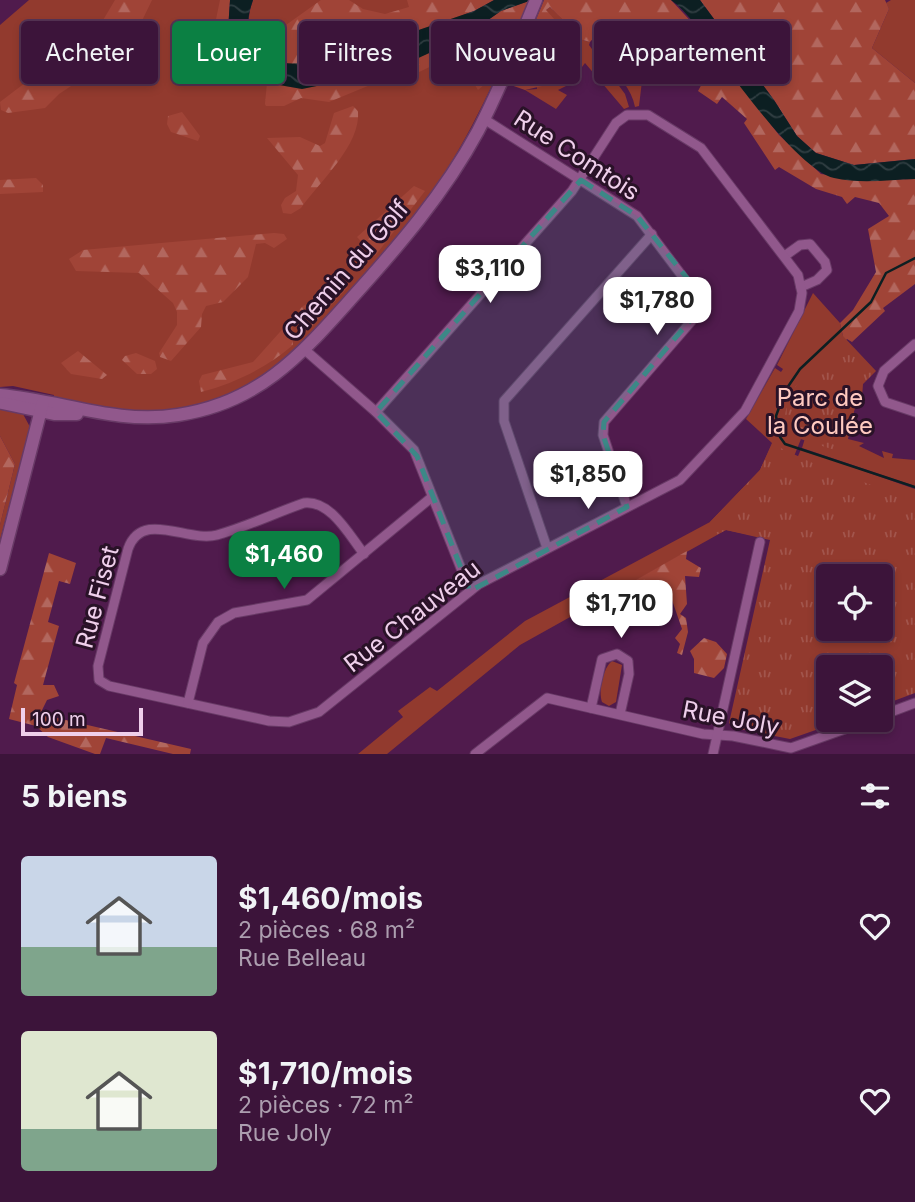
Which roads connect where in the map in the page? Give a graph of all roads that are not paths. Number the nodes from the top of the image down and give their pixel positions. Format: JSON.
{"nodes":[{"id":1,"x":536,"y":0,"type":"edge"},
{"id":2,"x":484,"y":119,"type":"junction"},
{"id":3,"x":581,"y":180,"type":"junction"},
{"id":4,"x":652,"y":234,"type":"junction"},
{"id":5,"x":786,"y":255,"type":"junction"},
{"id":6,"x":801,"y":287,"type":"junction"},
{"id":7,"x":915,"y":344,"type":"edge"},
{"id":8,"x":305,"y":350,"type":"junction"},
{"id":9,"x":0,"y":395,"type":"edge"},
{"id":10,"x":0,"y":402,"type":"edge"},
{"id":11,"x":42,"y":406,"type":"junction"},
{"id":12,"x":376,"y":412,"type":"junction"},
{"id":13,"x":915,"y":412,"type":"edge"},
{"id":14,"x":432,"y":497,"type":"junction"},
{"id":15,"x":627,"y":507,"type":"junction"},
{"id":16,"x":760,"y":542,"type":"dead end"},
{"id":17,"x":547,"y":548,"type":"junction"},
{"id":18,"x":364,"y":554,"type":"junction"},
{"id":19,"x":0,"y":569,"type":"edge"},
{"id":20,"x":470,"y":591,"type":"junction"},
{"id":21,"x":97,"y":677,"type":"joint"},
{"id":22,"x":188,"y":703,"type":"junction"},
{"id":23,"x":915,"y":703,"type":"edge"},
{"id":24,"x":591,"y":708,"type":"junction"},
{"id":25,"x":893,"y":711,"type":"edge"},
{"id":26,"x":620,"y":714,"type":"junction"},
{"id":27,"x":841,"y":732,"type":"edge"},
{"id":28,"x":717,"y":735,"type":"junction"},
{"id":29,"x":795,"y":751,"type":"edge"},
{"id":30,"x":479,"y":753,"type":"edge"},
{"id":31,"x":713,"y":754,"type":"edge"}],
"edges":[{"from":1,"to":2,"type":"street","name":"Chemin du Golf"},
{"from":2,"to":3,"type":"street","name":"Rue Comtois"},
{"from":2,"to":8,"type":"street","name":"Chemin du Golf"},
{"from":3,"to":4,"type":"street","name":"Rue Comtois"},
{"from":3,"to":5,"type":"street"},
{"from":3,"to":12,"type":"street"},
{"from":4,"to":15,"type":"street","name":"Rue Comtois"},
{"from":4,"to":17,"type":"street"},
{"from":5,"to":6,"type":"street"},
{"from":5,"to":6,"type":"street"},
{"from":6,"to":15,"type":"street","name":"Rue Chauveau"},
{"from":7,"to":13,"type":"street"},
{"from":8,"to":11,"type":"street","name":"Chemin du Golf"},
{"from":8,"to":12,"type":"street"},
{"from":9,"to":11,"type":"street"},
{"from":10,"to":11,"type":"street"},
{"from":11,"to":19,"type":"street"},
{"from":12,"to":14,"type":"street"},
{"from":14,"to":18,"type":"street"},
{"from":14,"to":20,"type":"street"},
{"from":15,"to":17,"type":"street","name":"Rue Chauveau"},
{"from":16,"to":28,"type":"street"},
{"from":17,"to":20,"type":"street","name":"Rue Chauveau"},
{"from":18,"to":21,"type":"street","name":"Rue Fiset"},
{"from":18,"to":22,"type":"street"},
{"from":20,"to":22,"type":"street","name":"Rue Chauveau"},
{"from":21,"to":22,"type":"street","name":"Rue Chauveau"},
{"from":23,"to":25,"type":"street"},
{"from":24,"to":26,"type":"street","name":"Rue Joly"},
{"from":24,"to":26,"type":"street"},
{"from":24,"to":30,"type":"street","name":"Rue Joly"},
{"from":26,"to":28,"type":"street","name":"Rue Joly"},
{"from":27,"to":29,"type":"street","name":"Rue Joly"},
{"from":28,"to":29,"type":"street","name":"Rue Joly"},
{"from":28,"to":31,"type":"street"}]}
